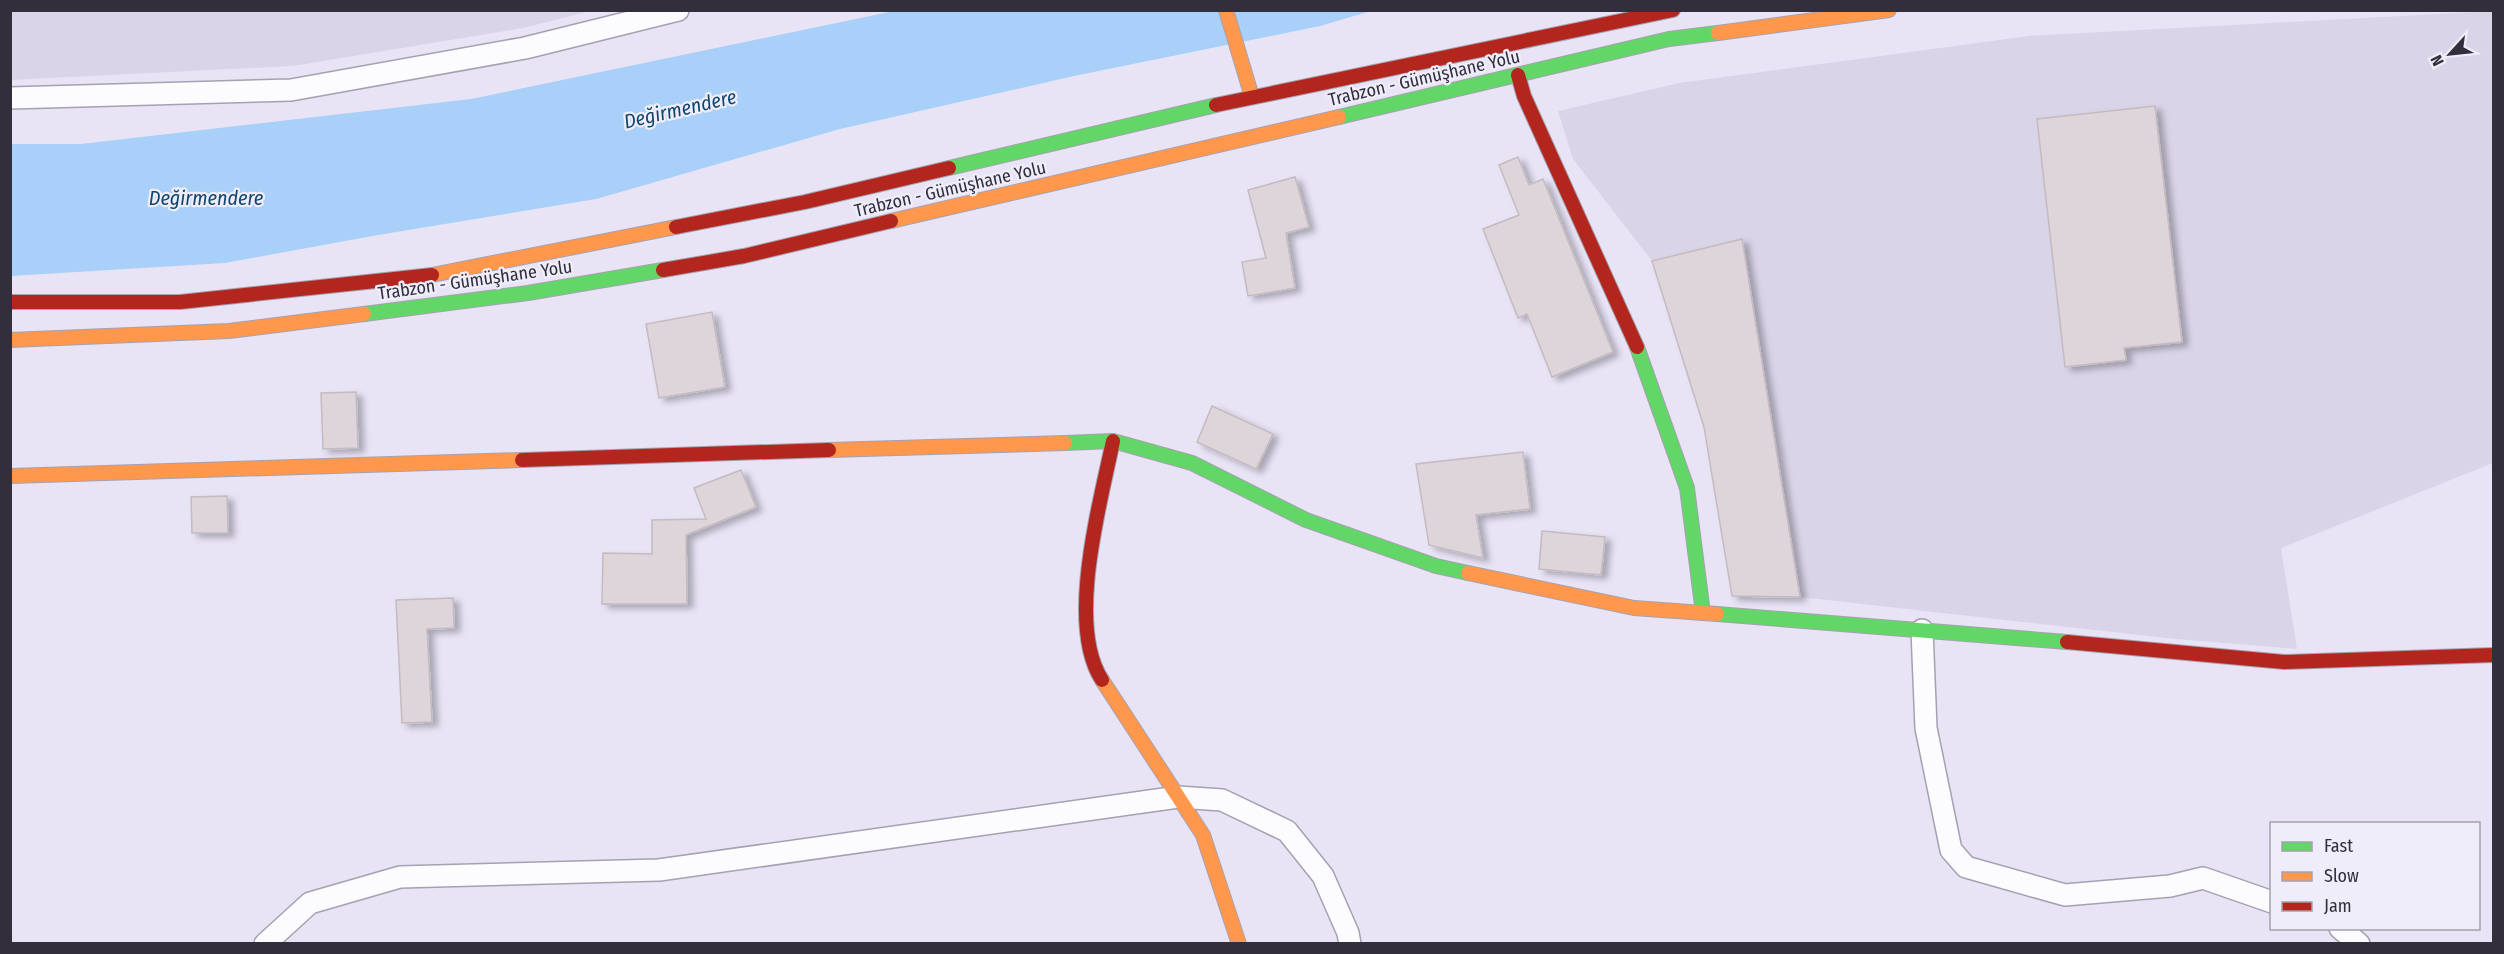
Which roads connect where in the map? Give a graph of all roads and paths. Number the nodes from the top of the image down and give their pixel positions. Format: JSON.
{"nodes":[{"id":1,"x":678,"y":10,"type":"edge"},
{"id":2,"x":1226,"y":10,"type":"edge"},
{"id":3,"x":1672,"y":10,"type":"edge"},
{"id":4,"x":1889,"y":10,"type":"edge"},
{"id":5,"x":1518,"y":75,"type":"junction"},
{"id":6,"x":1252,"y":97,"type":"junction"},
{"id":7,"x":10,"y":98,"type":"edge"},
{"id":8,"x":10,"y":302,"type":"edge"},
{"id":9,"x":10,"y":340,"type":"edge"},
{"id":10,"x":1113,"y":441,"type":"junction"},
{"id":11,"x":10,"y":477,"type":"edge"},
{"id":12,"x":1703,"y":614,"type":"junction"},
{"id":13,"x":1923,"y":630,"type":"junction"},
{"id":14,"x":2493,"y":655,"type":"edge"},
{"id":15,"x":1178,"y":797,"type":"junction"},
{"id":16,"x":2270,"y":902,"type":"edge"},
{"id":17,"x":2342,"y":930,"type":"edge"},
{"id":18,"x":266,"y":944,"type":"edge"},
{"id":19,"x":1239,"y":944,"type":"edge"},
{"id":20,"x":1350,"y":944,"type":"edge"},
{"id":21,"x":2359,"y":944,"type":"edge"}],
"edges":[{"from":1,"to":7,"type":"street"},
{"from":2,"to":6,"type":"main road"},
{"from":3,"to":6,"type":"main road","name":"Trabzon - Gümüşhane Yolu"},
{"from":4,"to":5,"type":"main road","name":"Trabzon - Gümüşhane Yolu"},
{"from":5,"to":9,"type":"main road","name":"Trabzon - Gümüşhane Yolu"},
{"from":5,"to":12,"type":"main road"},
{"from":6,"to":8,"type":"main road","name":"Trabzon - Gümüşhane Yolu"},
{"from":10,"to":11,"type":"main road"},
{"from":10,"to":12,"type":"main road"},
{"from":10,"to":15,"type":"main road"},
{"from":12,"to":13,"type":"main road"},
{"from":13,"to":14,"type":"main road"},
{"from":13,"to":16,"type":"street"},
{"from":15,"to":18,"type":"street"},
{"from":15,"to":19,"type":"main road"},
{"from":15,"to":20,"type":"street"},
{"from":17,"to":21,"type":"street"}]}
